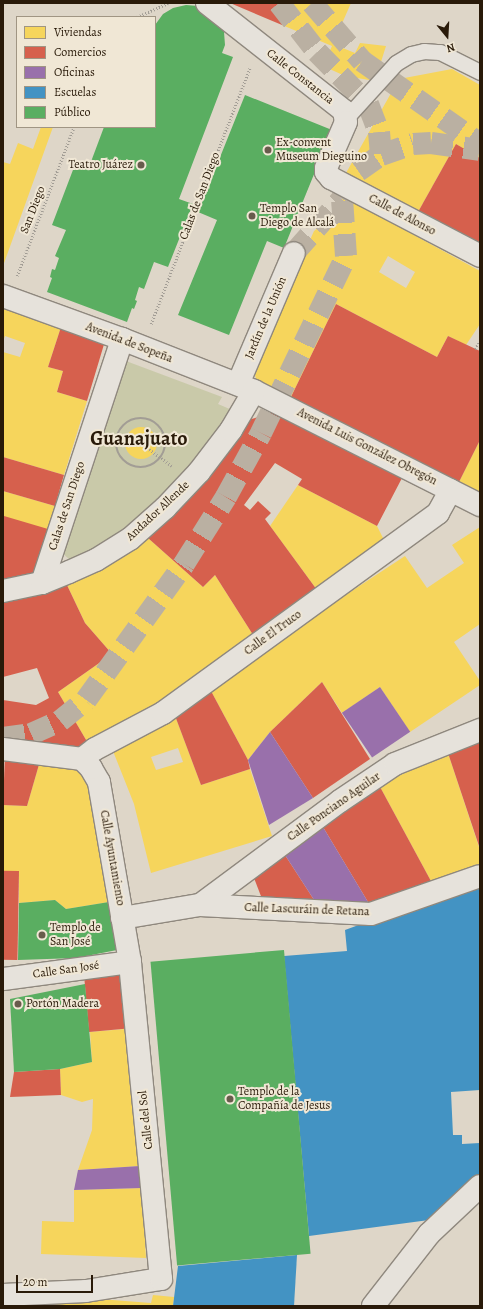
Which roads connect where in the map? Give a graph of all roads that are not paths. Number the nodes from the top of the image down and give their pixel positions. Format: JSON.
{"nodes":[{"id":1,"x":206,"y":3,"type":"edge"},
{"id":2,"x":480,"y":72,"type":"edge"},
{"id":3,"x":346,"y":118,"type":"junction"},
{"id":4,"x":294,"y":253,"type":"tunnel mouth"},
{"id":5,"x":480,"y":256,"type":"edge"},
{"id":6,"x":6,"y":297,"type":"edge"},
{"id":7,"x":122,"y":339,"type":"junction"},
{"id":8,"x":246,"y":387,"type":"junction"},
{"id":9,"x":451,"y":490,"type":"junction"},
{"id":10,"x":480,"y":505,"type":"edge"},
{"id":11,"x":42,"y":582,"type":"junction"},
{"id":12,"x":3,"y":591,"type":"edge"},
{"id":13,"x":480,"y":730,"type":"edge"},
{"id":14,"x":3,"y":749,"type":"edge"},
{"id":15,"x":82,"y":760,"type":"junction"},
{"id":16,"x":480,"y":876,"type":"edge"},
{"id":17,"x":200,"y":905,"type":"junction"},
{"id":18,"x":122,"y":918,"type":"junction"},
{"id":19,"x":130,"y":962,"type":"junction"},
{"id":20,"x":3,"y":979,"type":"edge"},
{"id":21,"x":480,"y":1186,"type":"edge"},
{"id":22,"x":3,"y":1295,"type":"edge"},
{"id":23,"x":373,"y":1306,"type":"edge"}],
"edges":[{"from":1,"to":3,"type":"street","name":"Calle Constancia"},
{"from":2,"to":3,"type":"lane"},
{"from":3,"to":5,"type":"street","name":"Calle de Alonso"},
{"from":4,"to":8,"type":"street","name":"Jardín de la Unión"},
{"from":6,"to":7,"type":"street","name":"Avenida de Sopeña"},
{"from":7,"to":8,"type":"street","name":"Avenida de Sopeña"},
{"from":7,"to":11,"type":"street","name":"Calas de San Diego"},
{"from":8,"to":9,"type":"street","name":"Avenida Luis González Obregón"},
{"from":8,"to":11,"type":"street","name":"Andador Allende"},
{"from":9,"to":10,"type":"street","name":"Avenida Luis González Obregón"},
{"from":9,"to":15,"type":"street","name":"Calle El Truco"},
{"from":11,"to":12,"type":"street","name":"Andador Allende"},
{"from":13,"to":17,"type":"street","name":"Calle Ponciano Aguilar"},
{"from":14,"to":15,"type":"street"},
{"from":15,"to":18,"type":"street","name":"Calle Ayuntamiento"},
{"from":16,"to":17,"type":"street","name":"Calle Lascuráin de Retana"},
{"from":17,"to":18,"type":"street"},
{"from":18,"to":19,"type":"street","name":"Calle Ayuntamiento"},
{"from":19,"to":20,"type":"street","name":"Calle San José"},
{"from":19,"to":22,"type":"street","name":"Calle del Sol"},
{"from":21,"to":23,"type":"street"}]}
